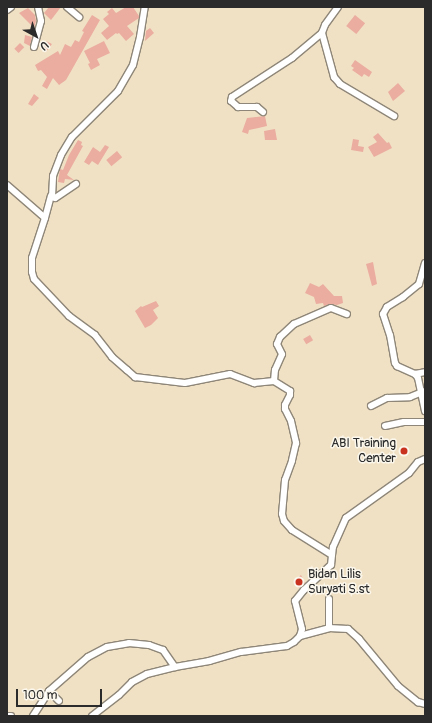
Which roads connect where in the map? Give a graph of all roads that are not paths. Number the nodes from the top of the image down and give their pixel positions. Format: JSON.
{"nodes":[{"id":1,"x":11,"y":7,"type":"edge"},
{"id":2,"x":35,"y":7,"type":"edge"},
{"id":3,"x":39,"y":7,"type":"edge"},
{"id":4,"x":68,"y":7,"type":"edge"},
{"id":5,"x":145,"y":7,"type":"edge"},
{"id":6,"x":338,"y":7,"type":"edge"},
{"id":7,"x":7,"y":10,"type":"edge"},
{"id":8,"x":79,"y":17,"type":"dead end"},
{"id":9,"x":322,"y":33,"type":"junction"},
{"id":10,"x":34,"y":47,"type":"dead end"},
{"id":11,"x":263,"y":112,"type":"dead end"},
{"id":12,"x":394,"y":116,"type":"dead end"},
{"id":13,"x":76,"y":184,"type":"dead end"},
{"id":14,"x":7,"y":185,"type":"edge"},
{"id":15,"x":51,"y":196,"type":"junction"},
{"id":16,"x":45,"y":218,"type":"junction"},
{"id":17,"x":425,"y":263,"type":"edge"},
{"id":18,"x":347,"y":314,"type":"dead end"},
{"id":19,"x":425,"y":372,"type":"edge"},
{"id":20,"x":415,"y":374,"type":"junction"},
{"id":21,"x":274,"y":381,"type":"junction"},
{"id":22,"x":423,"y":392,"type":"edge"},
{"id":23,"x":371,"y":406,"type":"dead end"},
{"id":24,"x":425,"y":411,"type":"edge"},
{"id":25,"x":425,"y":422,"type":"edge"},
{"id":26,"x":385,"y":426,"type":"dead end"},
{"id":27,"x":425,"y":459,"type":"edge"},
{"id":28,"x":332,"y":555,"type":"junction"},
{"id":29,"x":329,"y":599,"type":"dead end"},
{"id":30,"x":329,"y":628,"type":"junction"},
{"id":31,"x":300,"y":636,"type":"junction"},
{"id":32,"x":175,"y":667,"type":"junction"},
{"id":33,"x":49,"y":691,"type":"junction"},
{"id":34,"x":59,"y":701,"type":"dead end"},
{"id":35,"x":425,"y":704,"type":"edge"},
{"id":36,"x":7,"y":716,"type":"edge"},
{"id":37,"x":11,"y":716,"type":"edge"},
{"id":38,"x":33,"y":716,"type":"edge"},
{"id":39,"x":92,"y":716,"type":"edge"}],
"edges":[{"from":1,"to":7,"type":"street"},
{"from":2,"to":3,"type":"street"},
{"from":3,"to":10,"type":"street"},
{"from":4,"to":8,"type":"street"},
{"from":5,"to":15,"type":"street"},
{"from":6,"to":9,"type":"street"},
{"from":9,"to":11,"type":"street"},
{"from":9,"to":12,"type":"street"},
{"from":13,"to":15,"type":"street"},
{"from":14,"to":16,"type":"street"},
{"from":15,"to":16,"type":"street"},
{"from":16,"to":21,"type":"street"},
{"from":17,"to":20,"type":"street"},
{"from":18,"to":21,"type":"street"},
{"from":19,"to":20,"type":"street"},
{"from":20,"to":22,"type":"street"},
{"from":21,"to":28,"type":"street"},
{"from":22,"to":23,"type":"street"},
{"from":22,"to":24,"type":"street"},
{"from":25,"to":26,"type":"street"},
{"from":27,"to":28,"type":"street"},
{"from":28,"to":31,"type":"street"},
{"from":29,"to":30,"type":"street"},
{"from":30,"to":31,"type":"street"},
{"from":30,"to":35,"type":"street"},
{"from":31,"to":32,"type":"street"},
{"from":32,"to":33,"type":"street"},
{"from":32,"to":39,"type":"street"},
{"from":33,"to":34,"type":"street"},
{"from":33,"to":38,"type":"street"},
{"from":36,"to":37,"type":"street"}]}
